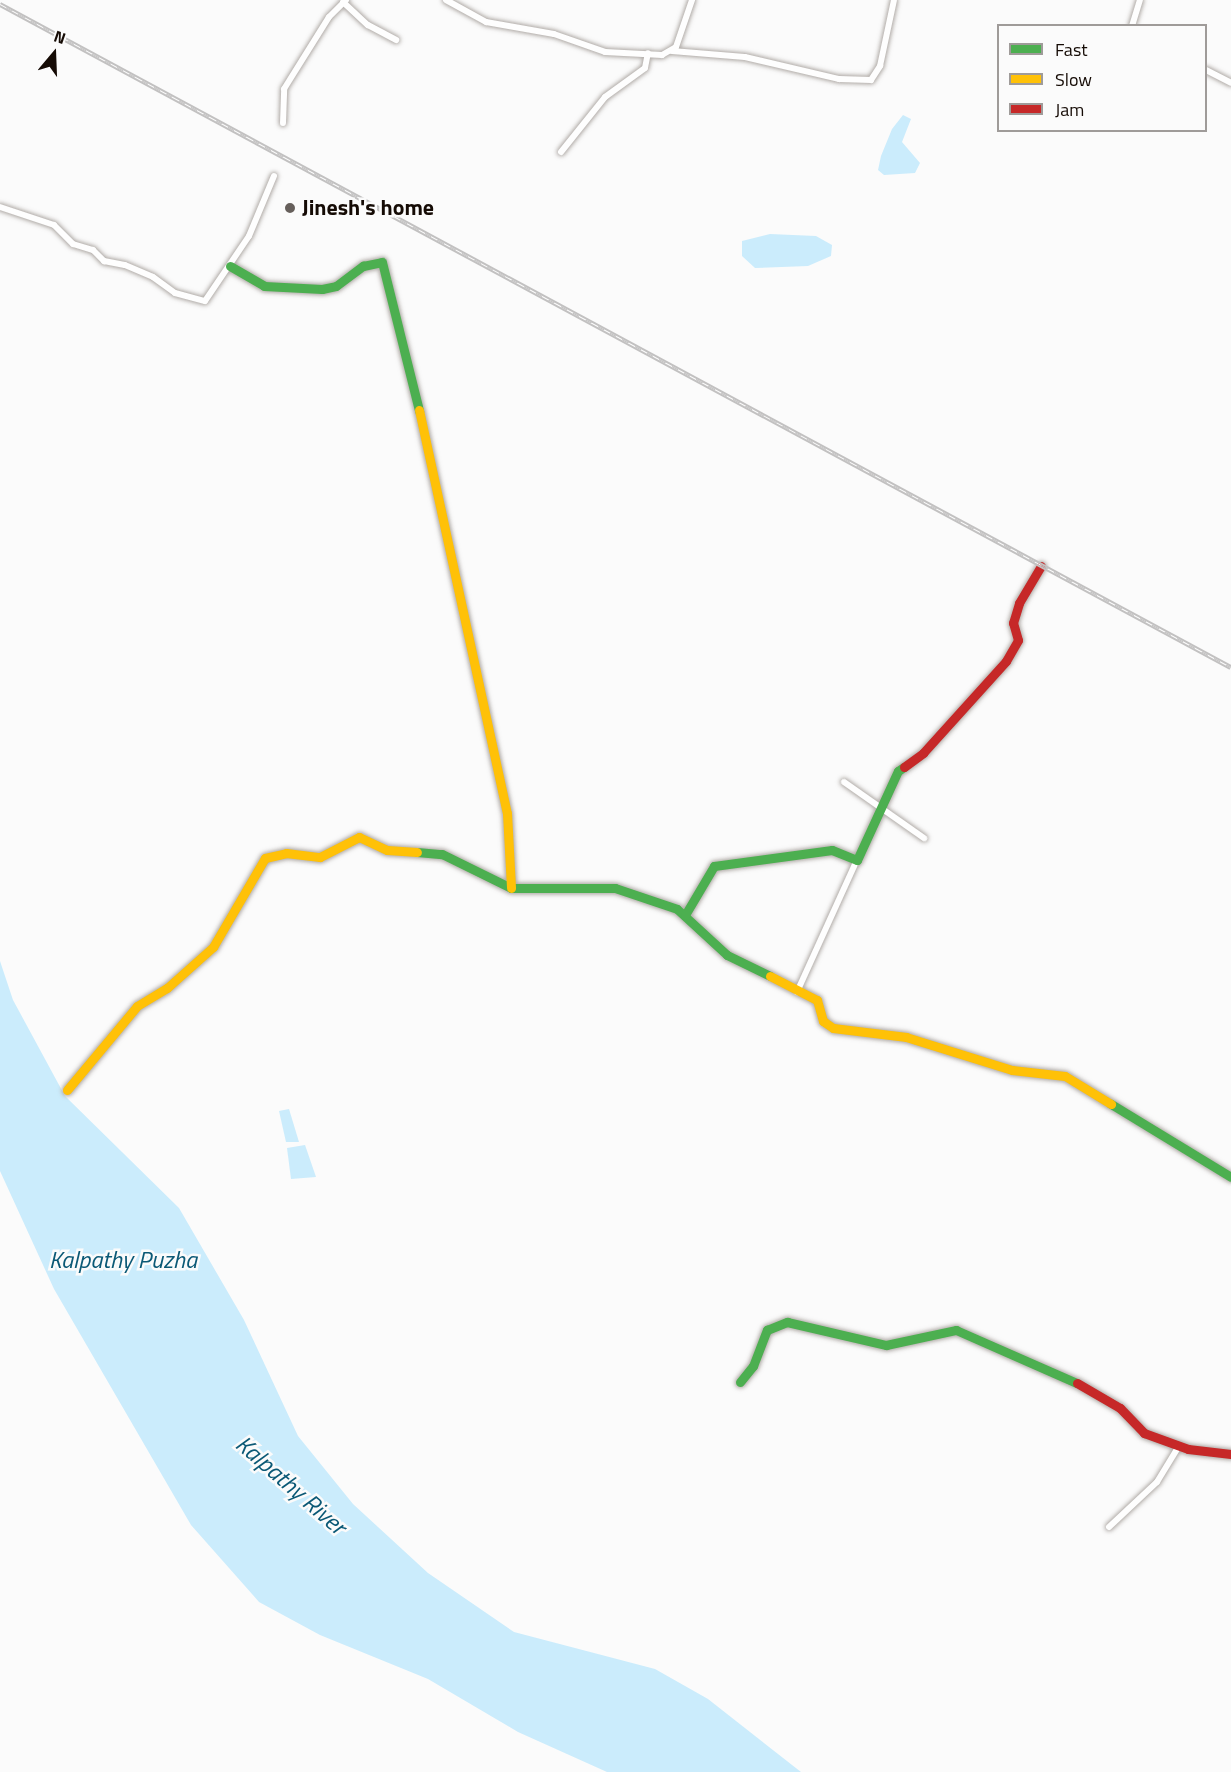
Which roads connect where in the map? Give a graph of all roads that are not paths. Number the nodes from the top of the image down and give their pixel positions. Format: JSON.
{"nodes":[{"id":1,"x":446,"y":0,"type":"edge"},
{"id":2,"x":692,"y":0,"type":"edge"},
{"id":3,"x":894,"y":0,"type":"edge"},
{"id":4,"x":1140,"y":0,"type":"edge"},
{"id":5,"x":344,"y":1,"type":"edge"},
{"id":6,"x":1133,"y":24,"type":"edge"},
{"id":7,"x":396,"y":40,"type":"dead end"},
{"id":8,"x":672,"y":51,"type":"junction"},
{"id":9,"x":648,"y":53,"type":"junction"},
{"id":10,"x":1207,"y":71,"type":"edge"},
{"id":11,"x":1231,"y":83,"type":"edge"},
{"id":12,"x":283,"y":123,"type":"dead end"},
{"id":13,"x":561,"y":152,"type":"dead end"},
{"id":14,"x":274,"y":176,"type":"dead end"},
{"id":15,"x":0,"y":207,"type":"edge"},
{"id":16,"x":230,"y":266,"type":"junction"},
{"id":17,"x":1041,"y":566,"type":"dead end"},
{"id":18,"x":844,"y":782,"type":"dead end"},
{"id":19,"x":881,"y":810,"type":"junction"},
{"id":20,"x":924,"y":838,"type":"dead end"},
{"id":21,"x":857,"y":860,"type":"junction"},
{"id":22,"x":512,"y":888,"type":"junction"},
{"id":23,"x":685,"y":915,"type":"junction"},
{"id":24,"x":797,"y":992,"type":"junction"},
{"id":25,"x":67,"y":1090,"type":"dead end"},
{"id":26,"x":1231,"y":1177,"type":"edge"},
{"id":27,"x":740,"y":1382,"type":"dead end"},
{"id":28,"x":1179,"y":1446,"type":"junction"},
{"id":29,"x":1231,"y":1454,"type":"edge"},
{"id":30,"x":1109,"y":1527,"type":"dead end"}],
"edges":[{"from":1,"to":9,"type":"street"},
{"from":2,"to":8,"type":"street"},
{"from":3,"to":8,"type":"street"},
{"from":4,"to":6,"type":"street"},
{"from":5,"to":7,"type":"street"},
{"from":5,"to":12,"type":"street"},
{"from":8,"to":9,"type":"street"},
{"from":9,"to":13,"type":"street"},
{"from":10,"to":11,"type":"street"},
{"from":14,"to":16,"type":"street"},
{"from":15,"to":16,"type":"street"},
{"from":16,"to":22,"type":"street"},
{"from":17,"to":19,"type":"street"},
{"from":18,"to":19,"type":"street"},
{"from":19,"to":20,"type":"street"},
{"from":19,"to":21,"type":"street"},
{"from":21,"to":23,"type":"street"},
{"from":21,"to":24,"type":"street"},
{"from":22,"to":23,"type":"street"},
{"from":22,"to":25,"type":"street"},
{"from":23,"to":24,"type":"street"},
{"from":24,"to":26,"type":"street"},
{"from":27,"to":28,"type":"street"},
{"from":28,"to":29,"type":"street"},
{"from":28,"to":30,"type":"street"}]}
